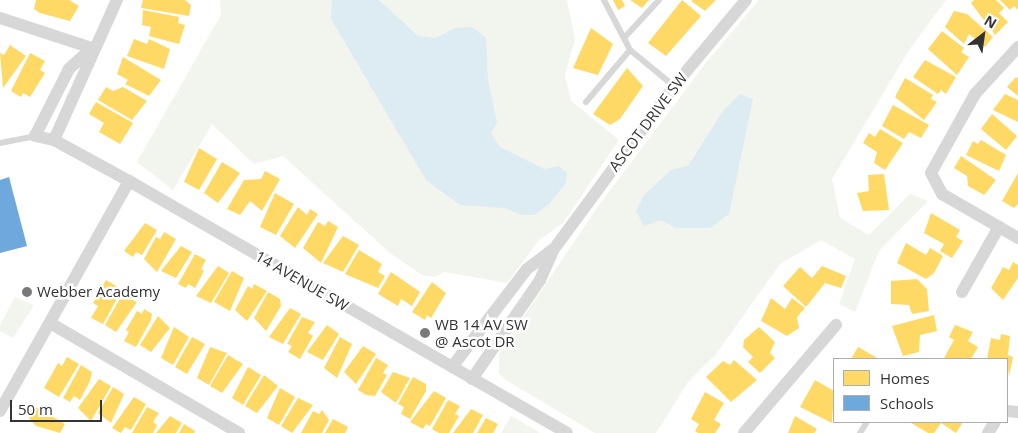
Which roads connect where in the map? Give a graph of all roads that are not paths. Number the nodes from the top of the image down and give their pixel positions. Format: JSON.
{"nodes":[{"id":1,"x":117,"y":0,"type":"edge"},
{"id":2,"x":604,"y":0,"type":"edge"},
{"id":3,"x":659,"y":0,"type":"edge"},
{"id":4,"x":746,"y":0,"type":"edge"},
{"id":5,"x":0,"y":18,"type":"edge"},
{"id":6,"x":626,"y":37,"type":"junction"},
{"id":7,"x":1018,"y":47,"type":"edge"},
{"id":8,"x":92,"y":48,"type":"junction"},
{"id":9,"x":630,"y":50,"type":"junction"},
{"id":10,"x":674,"y":86,"type":"junction"},
{"id":11,"x":586,"y":102,"type":"dead end"},
{"id":12,"x":35,"y":136,"type":"junction"},
{"id":13,"x":54,"y":140,"type":"junction"},
{"id":14,"x":0,"y":143,"type":"edge"},
{"id":15,"x":129,"y":181,"type":"junction"},
{"id":16,"x":999,"y":227,"type":"junction"},
{"id":17,"x":1018,"y":238,"type":"edge"},
{"id":18,"x":554,"y":248,"type":"junction"},
{"id":19,"x":962,"y":292,"type":"dead end"},
{"id":20,"x":50,"y":323,"type":"junction"},
{"id":21,"x":836,"y":325,"type":"dead end"},
{"id":22,"x":452,"y":367,"type":"junction"},
{"id":23,"x":472,"y":379,"type":"junction"},
{"id":24,"x":0,"y":412,"type":"edge"},
{"id":25,"x":239,"y":433,"type":"edge"},
{"id":26,"x":567,"y":433,"type":"edge"},
{"id":27,"x":744,"y":433,"type":"edge"}],
"edges":[{"from":1,"to":8,"type":"street"},
{"from":2,"to":6,"type":"lane"},
{"from":3,"to":6,"type":"lane"},
{"from":4,"to":10,"type":"street","name":"ASCOT DRIVE SW"},
{"from":5,"to":8,"type":"street"},
{"from":6,"to":9,"type":"lane"},
{"from":7,"to":16,"type":"street"},
{"from":8,"to":12,"type":"street"},
{"from":8,"to":13,"type":"street"},
{"from":9,"to":10,"type":"lane"},
{"from":9,"to":11,"type":"lane"},
{"from":10,"to":18,"type":"street","name":"ASCOT DRIVE SW"},
{"from":12,"to":13,"type":"street","name":"14 AVENUE SW"},
{"from":12,"to":14,"type":"lane"},
{"from":13,"to":15,"type":"street","name":"14 AVENUE SW"},
{"from":15,"to":20,"type":"street"},
{"from":15,"to":22,"type":"street","name":"14 AVENUE SW"},
{"from":16,"to":17,"type":"street"},
{"from":16,"to":19,"type":"street"},
{"from":18,"to":22,"type":"street","name":"ASCOT DRIVE SW"},
{"from":18,"to":23,"type":"street","name":"ASCOT DRIVE SW"},
{"from":20,"to":24,"type":"street"},
{"from":20,"to":25,"type":"street"},
{"from":21,"to":27,"type":"street"},
{"from":22,"to":23,"type":"street","name":"14 AVENUE SW"},
{"from":23,"to":26,"type":"street","name":"14 AVENUE SW"}]}
